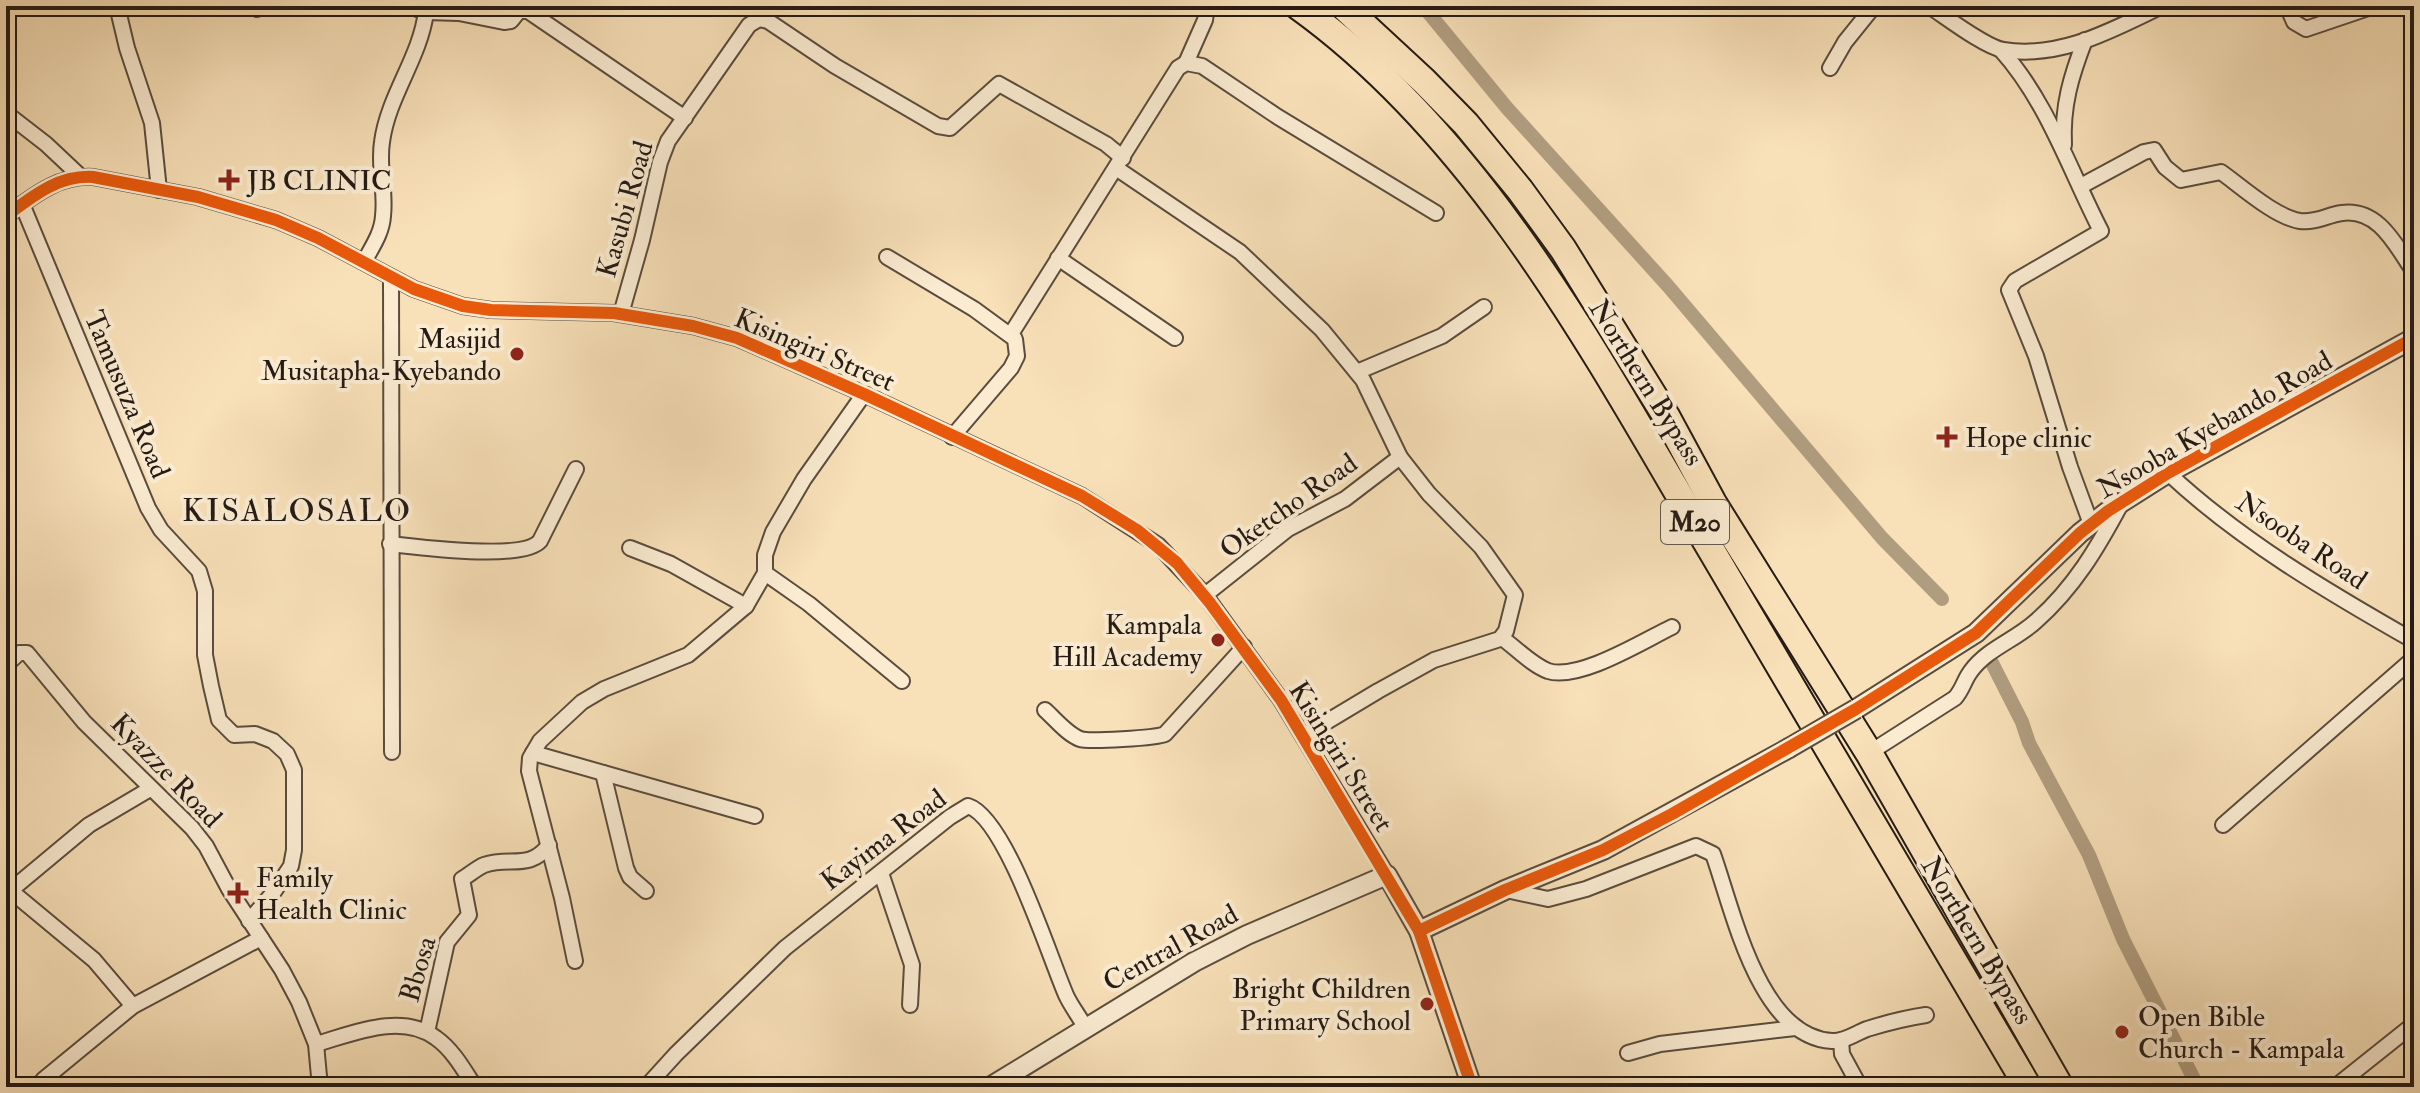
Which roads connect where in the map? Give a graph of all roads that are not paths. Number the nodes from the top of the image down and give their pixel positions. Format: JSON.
{"nodes":[{"id":1,"x":117,"y":6,"type":"edge"},
{"id":2,"x":409,"y":6,"type":"edge"},
{"id":3,"x":1207,"y":6,"type":"edge"},
{"id":4,"x":1298,"y":6,"type":"edge"},
{"id":5,"x":1343,"y":6,"type":"edge"},
{"id":6,"x":1874,"y":6,"type":"edge"},
{"id":7,"x":1929,"y":6,"type":"edge"},
{"id":8,"x":2162,"y":6,"type":"edge"},
{"id":9,"x":2287,"y":6,"type":"edge"},
{"id":10,"x":2374,"y":6,"type":"edge"},
{"id":11,"x":426,"y":12,"type":"junction"},
{"id":12,"x":763,"y":12,"type":"edge"},
{"id":13,"x":2135,"y":12,"type":"edge"},
{"id":14,"x":2085,"y":40,"type":"junction"},
{"id":15,"x":2001,"y":50,"type":"junction"},
{"id":16,"x":1186,"y":63,"type":"junction"},
{"id":17,"x":1830,"y":68,"type":"dead end"},
{"id":18,"x":6,"y":113,"type":"edge"},
{"id":19,"x":685,"y":118,"type":"junction"},
{"id":20,"x":2064,"y":149,"type":"junction"},
{"id":21,"x":1119,"y":163,"type":"junction"},
{"id":22,"x":80,"y":176,"type":"junction"},
{"id":23,"x":2081,"y":186,"type":"junction"},
{"id":24,"x":159,"y":190,"type":"junction"},
{"id":25,"x":22,"y":204,"type":"junction"},
{"id":26,"x":1436,"y":213,"type":"dead end"},
{"id":27,"x":6,"y":216,"type":"edge"},
{"id":28,"x":887,"y":257,"type":"dead end"},
{"id":29,"x":1058,"y":258,"type":"junction"},
{"id":30,"x":364,"y":262,"type":"junction"},
{"id":31,"x":2414,"y":272,"type":"edge"},
{"id":32,"x":391,"y":277,"type":"junction"},
{"id":33,"x":1484,"y":307,"type":"dead end"},
{"id":34,"x":621,"y":314,"type":"junction"},
{"id":35,"x":1011,"y":334,"type":"junction"},
{"id":36,"x":1175,"y":338,"type":"dead end"},
{"id":37,"x":2414,"y":338,"type":"edge"},
{"id":38,"x":1357,"y":372,"type":"junction"},
{"id":39,"x":864,"y":394,"type":"junction"},
{"id":40,"x":952,"y":437,"type":"junction"},
{"id":41,"x":1400,"y":457,"type":"junction"},
{"id":42,"x":576,"y":469,"type":"dead end"},
{"id":43,"x":2168,"y":473,"type":"junction"},
{"id":44,"x":2123,"y":501,"type":"junction"},
{"id":45,"x":2091,"y":524,"type":"junction"},
{"id":46,"x":390,"y":544,"type":"junction"},
{"id":47,"x":630,"y":548,"type":"dead end"},
{"id":48,"x":765,"y":573,"type":"junction"},
{"id":49,"x":1205,"y":595,"type":"junction"},
{"id":50,"x":746,"y":606,"type":"junction"},
{"id":51,"x":1672,"y":627,"type":"dead end"},
{"id":52,"x":1502,"y":638,"type":"junction"},
{"id":53,"x":2414,"y":641,"type":"edge"},
{"id":54,"x":1244,"y":647,"type":"junction"},
{"id":55,"x":2414,"y":658,"type":"edge"},
{"id":56,"x":6,"y":665,"type":"edge"},
{"id":57,"x":902,"y":681,"type":"dead end"},
{"id":58,"x":1045,"y":710,"type":"dead end"},
{"id":59,"x":1303,"y":736,"type":"junction"},
{"id":60,"x":392,"y":752,"type":"dead end"},
{"id":61,"x":533,"y":753,"type":"junction"},
{"id":62,"x":1869,"y":753,"type":"junction"},
{"id":63,"x":603,"y":773,"type":"junction"},
{"id":64,"x":150,"y":789,"type":"junction"},
{"id":65,"x":755,"y":816,"type":"dead end"},
{"id":66,"x":2223,"y":825,"type":"dead end"},
{"id":67,"x":549,"y":845,"type":"junction"},
{"id":68,"x":881,"y":873,"type":"junction"},
{"id":69,"x":1387,"y":875,"type":"junction"},
{"id":70,"x":8,"y":888,"type":"edge"},
{"id":71,"x":1505,"y":890,"type":"junction"},
{"id":72,"x":646,"y":891,"type":"dead end"},
{"id":73,"x":249,"y":921,"type":"junction"},
{"id":74,"x":1419,"y":931,"type":"junction"},
{"id":75,"x":261,"y":938,"type":"junction"},
{"id":76,"x":575,"y":961,"type":"dead end"},
{"id":77,"x":910,"y":1005,"type":"dead end"},
{"id":78,"x":133,"y":1006,"type":"junction"},
{"id":79,"x":1926,"y":1015,"type":"dead end"},
{"id":80,"x":1085,"y":1027,"type":"junction"},
{"id":81,"x":1795,"y":1028,"type":"junction"},
{"id":82,"x":2412,"y":1030,"type":"edge"},
{"id":83,"x":427,"y":1032,"type":"junction"},
{"id":84,"x":1841,"y":1040,"type":"junction"},
{"id":85,"x":316,"y":1044,"type":"junction"},
{"id":86,"x":1628,"y":1053,"type":"dead end"},
{"id":87,"x":43,"y":1080,"type":"dead end"},
{"id":88,"x":1471,"y":1086,"type":"edge"},
{"id":89,"x":320,"y":1087,"type":"edge"},
{"id":90,"x":475,"y":1087,"type":"edge"},
{"id":91,"x":646,"y":1087,"type":"edge"},
{"id":92,"x":990,"y":1087,"type":"edge"},
{"id":93,"x":1860,"y":1087,"type":"edge"},
{"id":94,"x":2028,"y":1087,"type":"edge"},
{"id":95,"x":2060,"y":1087,"type":"edge"},
{"id":96,"x":2335,"y":1087,"type":"edge"}],
"edges":[{"from":1,"to":24,"type":"street"},
{"from":2,"to":11,"type":"street"},
{"from":3,"to":16,"type":"street"},
{"from":4,"to":94,"type":"highway","name":"Northern Bypass","number":"M20"},
{"from":5,"to":62,"type":"highway","name":"Northern Bypass","number":"M20"},
{"from":6,"to":17,"type":"street"},
{"from":7,"to":15,"type":"street"},
{"from":8,"to":13,"type":"street"},
{"from":9,"to":10,"type":"street"},
{"from":11,"to":19,"type":"street"},
{"from":11,"to":30,"type":"street"},
{"from":12,"to":19,"type":"street","name":"Kasubi Road"},
{"from":12,"to":21,"type":"street"},
{"from":13,"to":14,"type":"street"},
{"from":14,"to":15,"type":"street"},
{"from":14,"to":20,"type":"street"},
{"from":15,"to":20,"type":"street"},
{"from":16,"to":21,"type":"street"},
{"from":16,"to":26,"type":"street"},
{"from":18,"to":22,"type":"street"},
{"from":19,"to":34,"type":"street","name":"Kasubi Road"},
{"from":20,"to":23,"type":"street"},
{"from":21,"to":29,"type":"street"},
{"from":21,"to":38,"type":"street"},
{"from":22,"to":24,"type":"street","name":"Kisingiri Street"},
{"from":22,"to":25,"type":"street"},
{"from":23,"to":31,"type":"street"},
{"from":23,"to":45,"type":"street"},
{"from":24,"to":30,"type":"street","name":"Kisingiri Street"},
{"from":25,"to":27,"type":"street"},
{"from":25,"to":73,"type":"street","name":"Tamusuza Road"},
{"from":28,"to":35,"type":"street"},
{"from":29,"to":35,"type":"street"},
{"from":29,"to":36,"type":"street"},
{"from":30,"to":32,"type":"street","name":"Kisingiri Street"},
{"from":32,"to":34,"type":"street","name":"Kisingiri Street"},
{"from":32,"to":46,"type":"street"},
{"from":33,"to":38,"type":"street"},
{"from":34,"to":39,"type":"street","name":"Kisingiri Street"},
{"from":35,"to":40,"type":"street"},
{"from":37,"to":43,"type":"street","name":"Nsooba Kyebando Road"},
{"from":38,"to":41,"type":"street"},
{"from":39,"to":40,"type":"street","name":"Kisingiri Street"},
{"from":39,"to":48,"type":"street"},
{"from":40,"to":49,"type":"street","name":"Kisingiri Street"},
{"from":41,"to":49,"type":"street","name":"Oketcho Road"},
{"from":41,"to":52,"type":"street"},
{"from":42,"to":46,"type":"street"},
{"from":43,"to":44,"type":"street","name":"Nsooba Kyebando Road"},
{"from":43,"to":53,"type":"street","name":"Nsooba Road"},
{"from":44,"to":45,"type":"street","name":"Nsooba Kyebando Road"},
{"from":44,"to":62,"type":"street"},
{"from":45,"to":71,"type":"street","name":"Nsooba Kyebando Road","bridge":true},
{"from":46,"to":60,"type":"street"},
{"from":47,"to":50,"type":"street"},
{"from":48,"to":50,"type":"street"},
{"from":48,"to":57,"type":"street"},
{"from":49,"to":54,"type":"street","name":"Kisingiri Street"},
{"from":50,"to":61,"type":"street"},
{"from":51,"to":52,"type":"street"},
{"from":52,"to":59,"type":"street"},
{"from":54,"to":58,"type":"street"},
{"from":54,"to":59,"type":"street","name":"Kisingiri Street"},
{"from":55,"to":66,"type":"street"},
{"from":56,"to":64,"type":"street","name":"Kyazze Road"},
{"from":59,"to":69,"type":"street","name":"Kisingiri Street"},
{"from":61,"to":63,"type":"street"},
{"from":61,"to":67,"type":"street"},
{"from":62,"to":95,"type":"highway","name":"Northern Bypass","number":"M20"},
{"from":63,"to":65,"type":"street"},
{"from":63,"to":72,"type":"street"},
{"from":64,"to":70,"type":"street"},
{"from":64,"to":73,"type":"street","name":"Kyazze Road"},
{"from":67,"to":76,"type":"street"},
{"from":67,"to":83,"type":"street","name":"Bbosa"},
{"from":68,"to":77,"type":"street"},
{"from":68,"to":80,"type":"street","name":"Kayima Road"},
{"from":68,"to":91,"type":"street","name":"Kayima Road"},
{"from":69,"to":74,"type":"street"},
{"from":69,"to":80,"type":"street","name":"Central Road"},
{"from":70,"to":78,"type":"street"},
{"from":71,"to":74,"type":"street"},
{"from":71,"to":81,"type":"street"},
{"from":73,"to":75,"type":"street","name":"Kyazze Road"},
{"from":74,"to":88,"type":"street"},
{"from":75,"to":78,"type":"street"},
{"from":75,"to":85,"type":"street","name":"Kyazze Road"},
{"from":78,"to":87,"type":"street"},
{"from":79,"to":84,"type":"street"},
{"from":80,"to":92,"type":"street","name":"Central Road"},
{"from":81,"to":84,"type":"street"},
{"from":81,"to":86,"type":"street"},
{"from":82,"to":96,"type":"street"},
{"from":83,"to":85,"type":"street"},
{"from":83,"to":90,"type":"street"},
{"from":84,"to":93,"type":"street"},
{"from":85,"to":89,"type":"street","name":"Kyazze Road"}]}
